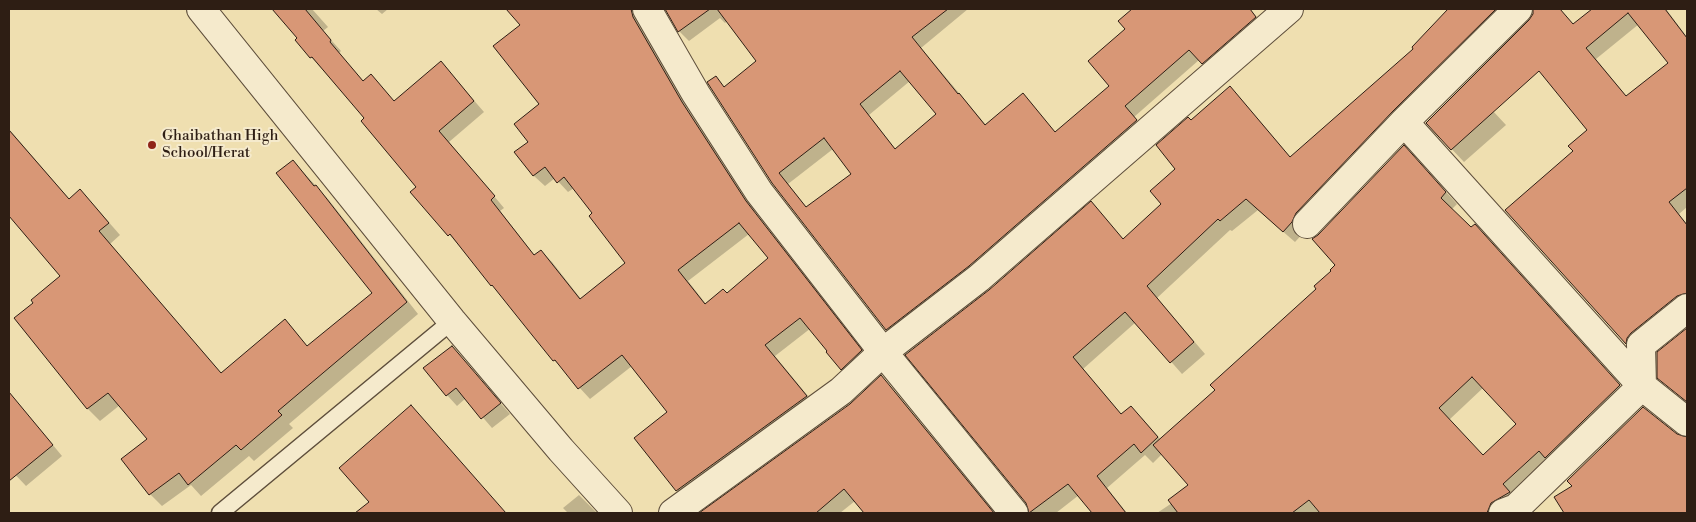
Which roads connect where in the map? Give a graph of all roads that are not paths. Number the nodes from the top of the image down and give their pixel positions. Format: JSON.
{"nodes":[{"id":1,"x":201,"y":9,"type":"edge"},
{"id":2,"x":647,"y":9,"type":"edge"},
{"id":3,"x":1289,"y":9,"type":"edge"},
{"id":4,"x":1518,"y":9,"type":"edge"},
{"id":5,"x":1404,"y":122,"type":"junction"},
{"id":6,"x":1306,"y":224,"type":"dead end"},
{"id":7,"x":1687,"y":308,"type":"edge"},
{"id":8,"x":452,"y":321,"type":"junction"},
{"id":9,"x":882,"y":352,"type":"junction"},
{"id":10,"x":1642,"y":386,"type":"junction"},
{"id":11,"x":1687,"y":422,"type":"edge"},
{"id":12,"x":220,"y":513,"type":"edge"},
{"id":13,"x":618,"y":513,"type":"edge"},
{"id":14,"x":672,"y":513,"type":"edge"},
{"id":15,"x":1014,"y":513,"type":"edge"},
{"id":16,"x":1503,"y":513,"type":"edge"}],
"edges":[{"from":1,"to":8,"type":"street"},
{"from":2,"to":9,"type":"street"},
{"from":3,"to":9,"type":"street"},
{"from":4,"to":5,"type":"street"},
{"from":5,"to":6,"type":"street"},
{"from":5,"to":10,"type":"street"},
{"from":7,"to":10,"type":"street"},
{"from":8,"to":12,"type":"lane"},
{"from":8,"to":13,"type":"street"},
{"from":9,"to":14,"type":"street"},
{"from":9,"to":15,"type":"street"},
{"from":10,"to":11,"type":"street"},
{"from":10,"to":16,"type":"street"}]}
